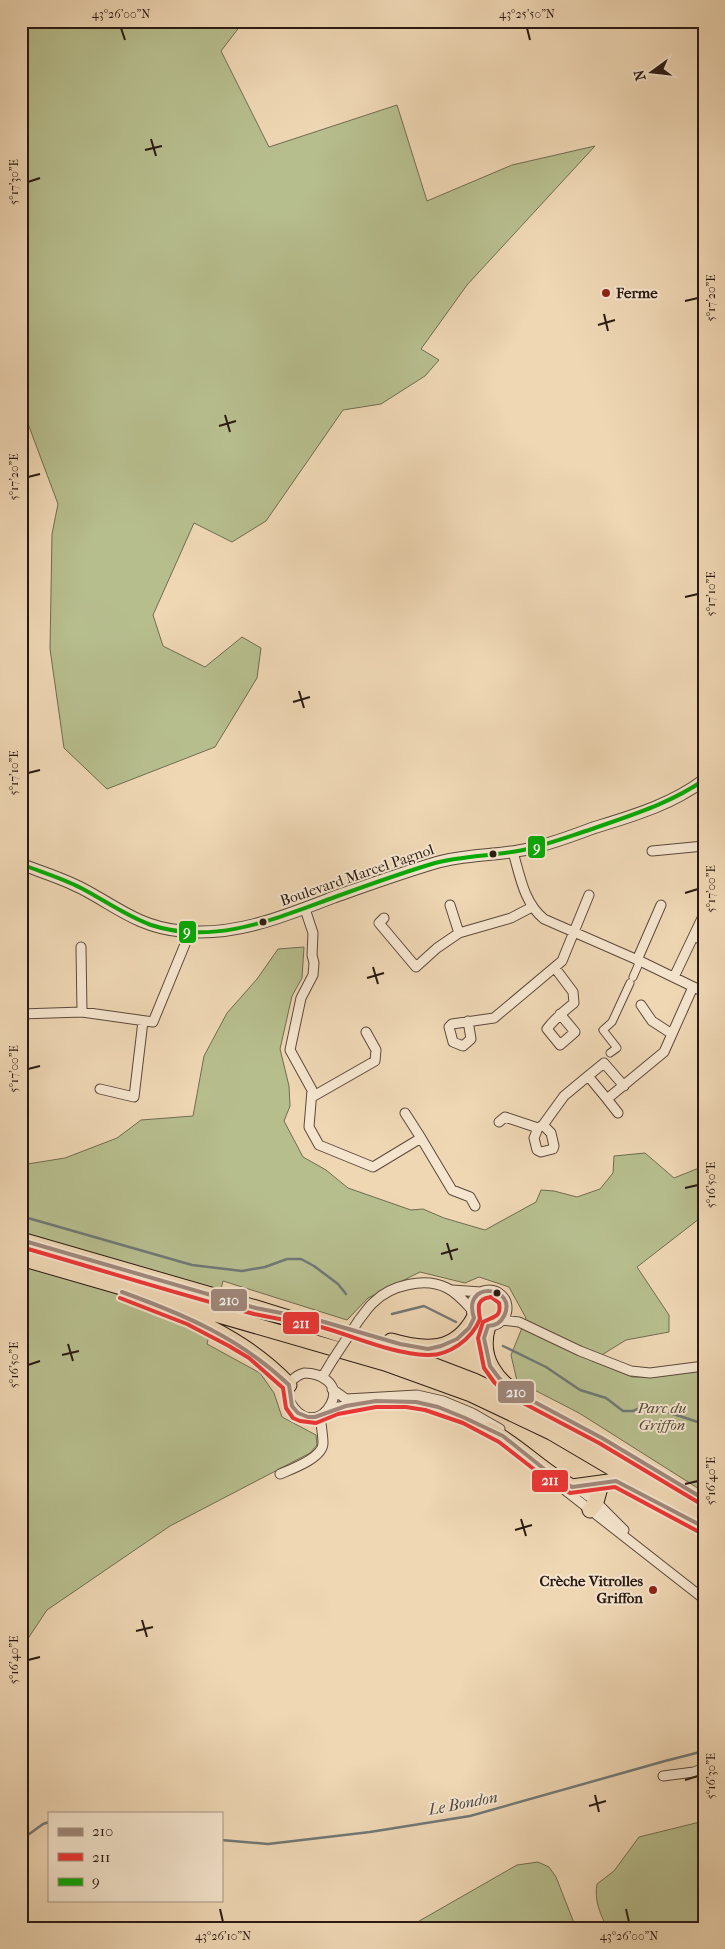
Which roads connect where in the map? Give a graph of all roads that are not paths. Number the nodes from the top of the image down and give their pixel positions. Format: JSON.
{"nodes":[{"id":1,"x":704,"y":780,"type":"edge"},
{"id":2,"x":704,"y":846,"type":"edge"},
{"id":3,"x":652,"y":851,"type":"dead end"},
{"id":4,"x":513,"y":852,"type":"junction"},
{"id":5,"x":21,"y":864,"type":"edge"},
{"id":6,"x":590,"y":895,"type":"dead end"},
{"id":7,"x":661,"y":905,"type":"dead end"},
{"id":8,"x":450,"y":906,"type":"dead end"},
{"id":9,"x":532,"y":907,"type":"junction"},
{"id":10,"x":305,"y":909,"type":"junction"},
{"id":11,"x":704,"y":914,"type":"edge"},
{"id":12,"x":384,"y":918,"type":"dead end"},
{"id":13,"x":190,"y":932,"type":"junction"},
{"id":14,"x":459,"y":933,"type":"junction"},
{"id":15,"x":574,"y":933,"type":"junction"},
{"id":16,"x":694,"y":936,"type":"junction"},
{"id":17,"x":704,"y":941,"type":"edge"},
{"id":18,"x":81,"y":947,"type":"dead end"},
{"id":19,"x":639,"y":960,"type":"junction"},
{"id":20,"x":554,"y":968,"type":"junction"},
{"id":21,"x":674,"y":977,"type":"junction"},
{"id":22,"x":693,"y":987,"type":"junction"},
{"id":23,"x":704,"y":992,"type":"edge"},
{"id":24,"x":641,"y":1005,"type":"dead end"},
{"id":25,"x":82,"y":1012,"type":"junction"},
{"id":26,"x":21,"y":1014,"type":"edge"},
{"id":27,"x":560,"y":1014,"type":"dead end"},
{"id":28,"x":142,"y":1021,"type":"junction"},
{"id":29,"x":468,"y":1022,"type":"dead end"},
{"id":30,"x":366,"y":1032,"type":"dead end"},
{"id":31,"x":672,"y":1034,"type":"junction"},
{"id":32,"x":606,"y":1058,"type":"junction"},
{"id":33,"x":588,"y":1076,"type":"junction"},
{"id":34,"x":624,"y":1086,"type":"junction"},
{"id":35,"x":100,"y":1088,"type":"dead end"},
{"id":36,"x":312,"y":1097,"type":"junction"},
{"id":37,"x":607,"y":1099,"type":"junction"},
{"id":38,"x":405,"y":1113,"type":"dead end"},
{"id":39,"x":618,"y":1113,"type":"dead end"},
{"id":40,"x":500,"y":1122,"type":"dead end"},
{"id":41,"x":421,"y":1138,"type":"junction"},
{"id":42,"x":475,"y":1206,"type":"dead end"},
{"id":43,"x":21,"y":1240,"type":"edge"},
{"id":44,"x":21,"y":1258,"type":"edge"},
{"id":45,"x":70,"y":1272,"type":"junction"},
{"id":46,"x":449,"y":1289,"type":"junction"},
{"id":47,"x":481,"y":1292,"type":"junction"},
{"id":48,"x":506,"y":1305,"type":"junction"},
{"id":49,"x":256,"y":1308,"type":"junction"},
{"id":50,"x":472,"y":1313,"type":"junction"},
{"id":51,"x":502,"y":1320,"type":"junction"},
{"id":52,"x":519,"y":1322,"type":"junction"},
{"id":53,"x":488,"y":1326,"type":"junction"},
{"id":54,"x":704,"y":1366,"type":"edge"},
{"id":55,"x":322,"y":1376,"type":"junction"},
{"id":56,"x":289,"y":1385,"type":"junction"},
{"id":57,"x":332,"y":1389,"type":"junction"},
{"id":58,"x":323,"y":1413,"type":"junction"},
{"id":59,"x":489,"y":1430,"type":"junction"},
{"id":60,"x":280,"y":1474,"type":"dead end"},
{"id":61,"x":601,"y":1484,"type":"junction"},
{"id":62,"x":577,"y":1487,"type":"junction"},
{"id":63,"x":704,"y":1499,"type":"edge"},
{"id":64,"x":704,"y":1505,"type":"edge"},
{"id":65,"x":593,"y":1506,"type":"junction"},
{"id":66,"x":704,"y":1522,"type":"edge"},
{"id":67,"x":704,"y":1528,"type":"edge"},
{"id":68,"x":704,"y":1599,"type":"edge"},
{"id":69,"x":704,"y":1768,"type":"edge"},
{"id":70,"x":663,"y":1776,"type":"dead end"}],
"edges":[{"from":1,"to":4,"type":"street","name":"Boulevard Marcel Pagnol"},
{"from":2,"to":3,"type":"street"},
{"from":4,"to":9,"type":"street"},
{"from":4,"to":10,"type":"street","name":"Boulevard Marcel Pagnol"},
{"from":5,"to":13,"type":"street","name":"Boulevard Marcel Pagnol"},
{"from":6,"to":15,"type":"street"},
{"from":7,"to":19,"type":"street"},
{"from":8,"to":14,"type":"street"},
{"from":9,"to":14,"type":"street"},
{"from":9,"to":15,"type":"street"},
{"from":10,"to":13,"type":"street","name":"Boulevard Marcel Pagnol"},
{"from":10,"to":36,"type":"street"},
{"from":11,"to":16,"type":"street"},
{"from":12,"to":14,"type":"street"},
{"from":13,"to":28,"type":"street"},
{"from":15,"to":19,"type":"street"},
{"from":15,"to":20,"type":"street"},
{"from":16,"to":17,"type":"street"},
{"from":16,"to":21,"type":"street"},
{"from":18,"to":25,"type":"street"},
{"from":19,"to":21,"type":"street"},
{"from":19,"to":32,"type":"street"},
{"from":20,"to":27,"type":"street"},
{"from":20,"to":29,"type":"street"},
{"from":21,"to":22,"type":"street"},
{"from":22,"to":23,"type":"street"},
{"from":22,"to":31,"type":"street"},
{"from":24,"to":31,"type":"street"},
{"from":25,"to":26,"type":"street"},
{"from":25,"to":28,"type":"street"},
{"from":28,"to":35,"type":"street"},
{"from":30,"to":36,"type":"street"},
{"from":31,"to":34,"type":"street"},
{"from":32,"to":33,"type":"street"},
{"from":32,"to":34,"type":"street"},
{"from":33,"to":37,"type":"street"},
{"from":33,"to":40,"type":"street"},
{"from":34,"to":37,"type":"street"},
{"from":36,"to":41,"type":"street"},
{"from":37,"to":39,"type":"street"},
{"from":38,"to":41,"type":"street"},
{"from":41,"to":42,"type":"street"},
{"from":43,"to":49,"type":"highway"},
{"from":44,"to":45,"type":"highway"},
{"from":45,"to":56,"type":"highway"},
{"from":45,"to":66,"type":"highway"},
{"from":46,"to":47,"type":"street"},
{"from":46,"to":50,"type":"street"},
{"from":46,"to":55,"type":"street","bridge":true},
{"from":47,"to":48,"type":"street"},
{"from":47,"to":50,"type":"street"},
{"from":48,"to":51,"type":"street"},
{"from":48,"to":52,"type":"street"},
{"from":49,"to":50,"type":"highway"},
{"from":49,"to":64,"type":"highway"},
{"from":50,"to":53,"type":"street"},
{"from":51,"to":52,"type":"street"},
{"from":51,"to":53,"type":"street"},
{"from":52,"to":54,"type":"street"},
{"from":53,"to":63,"type":"highway"},
{"from":55,"to":56,"type":"street"},
{"from":55,"to":57,"type":"street"},
{"from":56,"to":58,"type":"street"},
{"from":57,"to":58,"type":"street"},
{"from":57,"to":62,"type":"street"},
{"from":58,"to":59,"type":"street"},
{"from":58,"to":60,"type":"street"},
{"from":59,"to":62,"type":"highway"},
{"from":59,"to":65,"type":"street"},
{"from":61,"to":62,"type":"highway"},
{"from":61,"to":65,"type":"highway"},
{"from":61,"to":67,"type":"highway"},
{"from":62,"to":65,"type":"street"},
{"from":65,"to":68,"type":"street"},
{"from":69,"to":70,"type":"street"}]}
